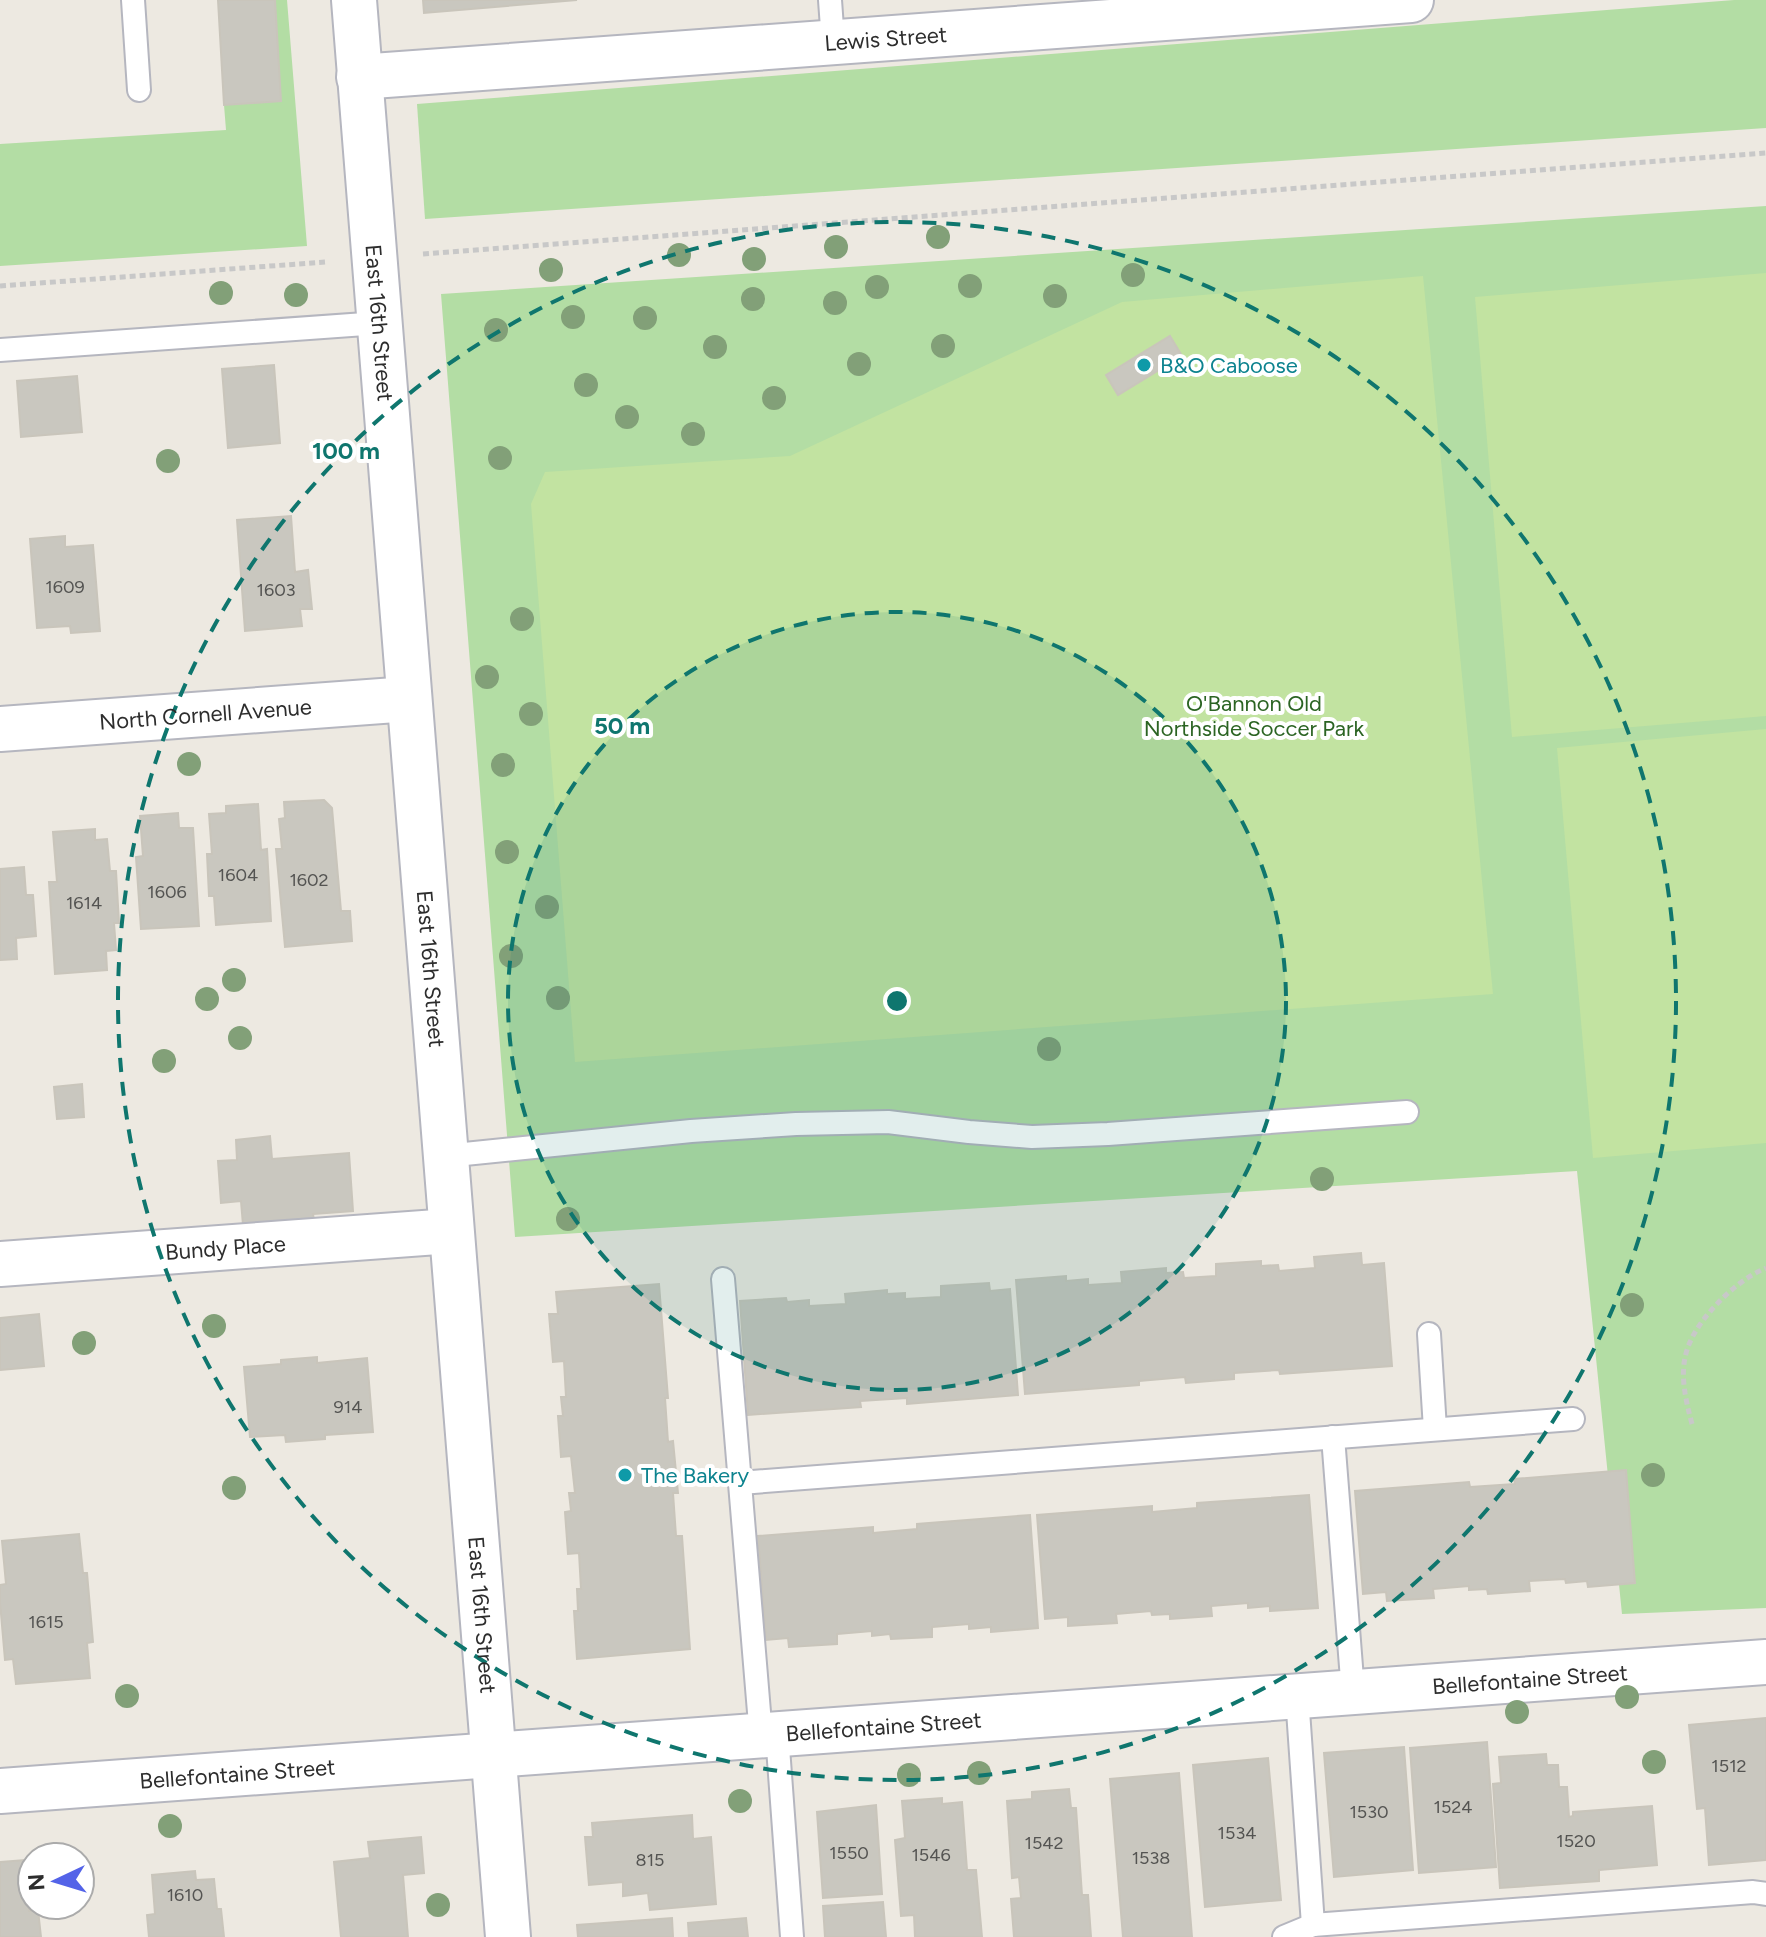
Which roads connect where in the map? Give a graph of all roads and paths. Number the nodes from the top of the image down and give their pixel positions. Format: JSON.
{"nodes":[{"id":1,"x":133,"y":0,"type":"edge"},
{"id":2,"x":354,"y":0,"type":"edge"},
{"id":3,"x":1411,"y":0,"type":"edge"},
{"id":4,"x":831,"y":21,"type":"edge"},
{"id":5,"x":359,"y":77,"type":"junction"},
{"id":6,"x":139,"y":90,"type":"dead end"},
{"id":7,"x":1766,"y":153,"type":"edge"},
{"id":8,"x":427,"y":254,"type":"dead end"},
{"id":9,"x":315,"y":263,"type":"dead end"},
{"id":10,"x":0,"y":286,"type":"edge"},
{"id":11,"x":379,"y":323,"type":"junction"},
{"id":12,"x":0,"y":350,"type":"edge"},
{"id":13,"x":409,"y":699,"type":"junction"},
{"id":14,"x":0,"y":729,"type":"edge"},
{"id":15,"x":1407,"y":1112,"type":"dead end"},
{"id":16,"x":445,"y":1156,"type":"junction"},
{"id":17,"x":451,"y":1231,"type":"junction"},
{"id":18,"x":0,"y":1264,"type":"edge"},
{"id":19,"x":1766,"y":1268,"type":"edge"},
{"id":20,"x":723,"y":1279,"type":"dead end"},
{"id":21,"x":1429,"y":1334,"type":"dead end"},
{"id":22,"x":1573,"y":1419,"type":"dead end"},
{"id":23,"x":1692,"y":1424,"type":"dead end"},
{"id":24,"x":1435,"y":1429,"type":"junction"},
{"id":25,"x":1333,"y":1437,"type":"junction"},
{"id":26,"x":740,"y":1483,"type":"junction"},
{"id":27,"x":1766,"y":1662,"type":"edge"},
{"id":28,"x":1353,"y":1692,"type":"junction"},
{"id":29,"x":1297,"y":1696,"type":"junction"},
{"id":30,"x":769,"y":1735,"type":"junction"},
{"id":31,"x":494,"y":1755,"type":"junction"},
{"id":32,"x":0,"y":1791,"type":"edge"},
{"id":33,"x":1766,"y":1894,"type":"edge"},
{"id":34,"x":1313,"y":1925,"type":"junction"},
{"id":35,"x":508,"y":1937,"type":"edge"},
{"id":36,"x":792,"y":1937,"type":"edge"},
{"id":37,"x":1284,"y":1937,"type":"edge"}],
"edges":[{"from":1,"to":6,"type":"lane"},
{"from":2,"to":5,"type":"street","name":"East 16th Street"},
{"from":3,"to":4,"type":"street","name":"Lewis Street"},
{"from":4,"to":5,"type":"street","name":"Lewis Street"},
{"from":5,"to":11,"type":"street","name":"East 16th Street"},
{"from":7,"to":8,"type":"path"},
{"from":9,"to":10,"type":"path"},
{"from":11,"to":12,"type":"lane"},
{"from":11,"to":13,"type":"street","name":"East 16th Street"},
{"from":13,"to":14,"type":"street","name":"North Cornell Avenue"},
{"from":13,"to":16,"type":"street","name":"East 16th Street"},
{"from":15,"to":16,"type":"lane"},
{"from":16,"to":17,"type":"street","name":"East 16th Street"},
{"from":17,"to":18,"type":"street","name":"Bundy Place"},
{"from":17,"to":31,"type":"street","name":"East 16th Street"},
{"from":19,"to":23,"type":"path"},
{"from":20,"to":26,"type":"lane"},
{"from":21,"to":24,"type":"lane"},
{"from":22,"to":24,"type":"lane"},
{"from":24,"to":25,"type":"lane"},
{"from":25,"to":26,"type":"lane"},
{"from":25,"to":28,"type":"lane"},
{"from":26,"to":30,"type":"lane"},
{"from":27,"to":28,"type":"street","name":"Bellefontaine Street"},
{"from":28,"to":29,"type":"street","name":"Bellefontaine Street"},
{"from":29,"to":30,"type":"street","name":"Bellefontaine Street"},
{"from":29,"to":34,"type":"lane"},
{"from":30,"to":31,"type":"street","name":"Bellefontaine Street"},
{"from":30,"to":36,"type":"lane"},
{"from":31,"to":32,"type":"street","name":"Bellefontaine Street"},
{"from":31,"to":35,"type":"street","name":"East 16th Street"},
{"from":33,"to":34,"type":"lane"},
{"from":34,"to":37,"type":"lane"}]}
